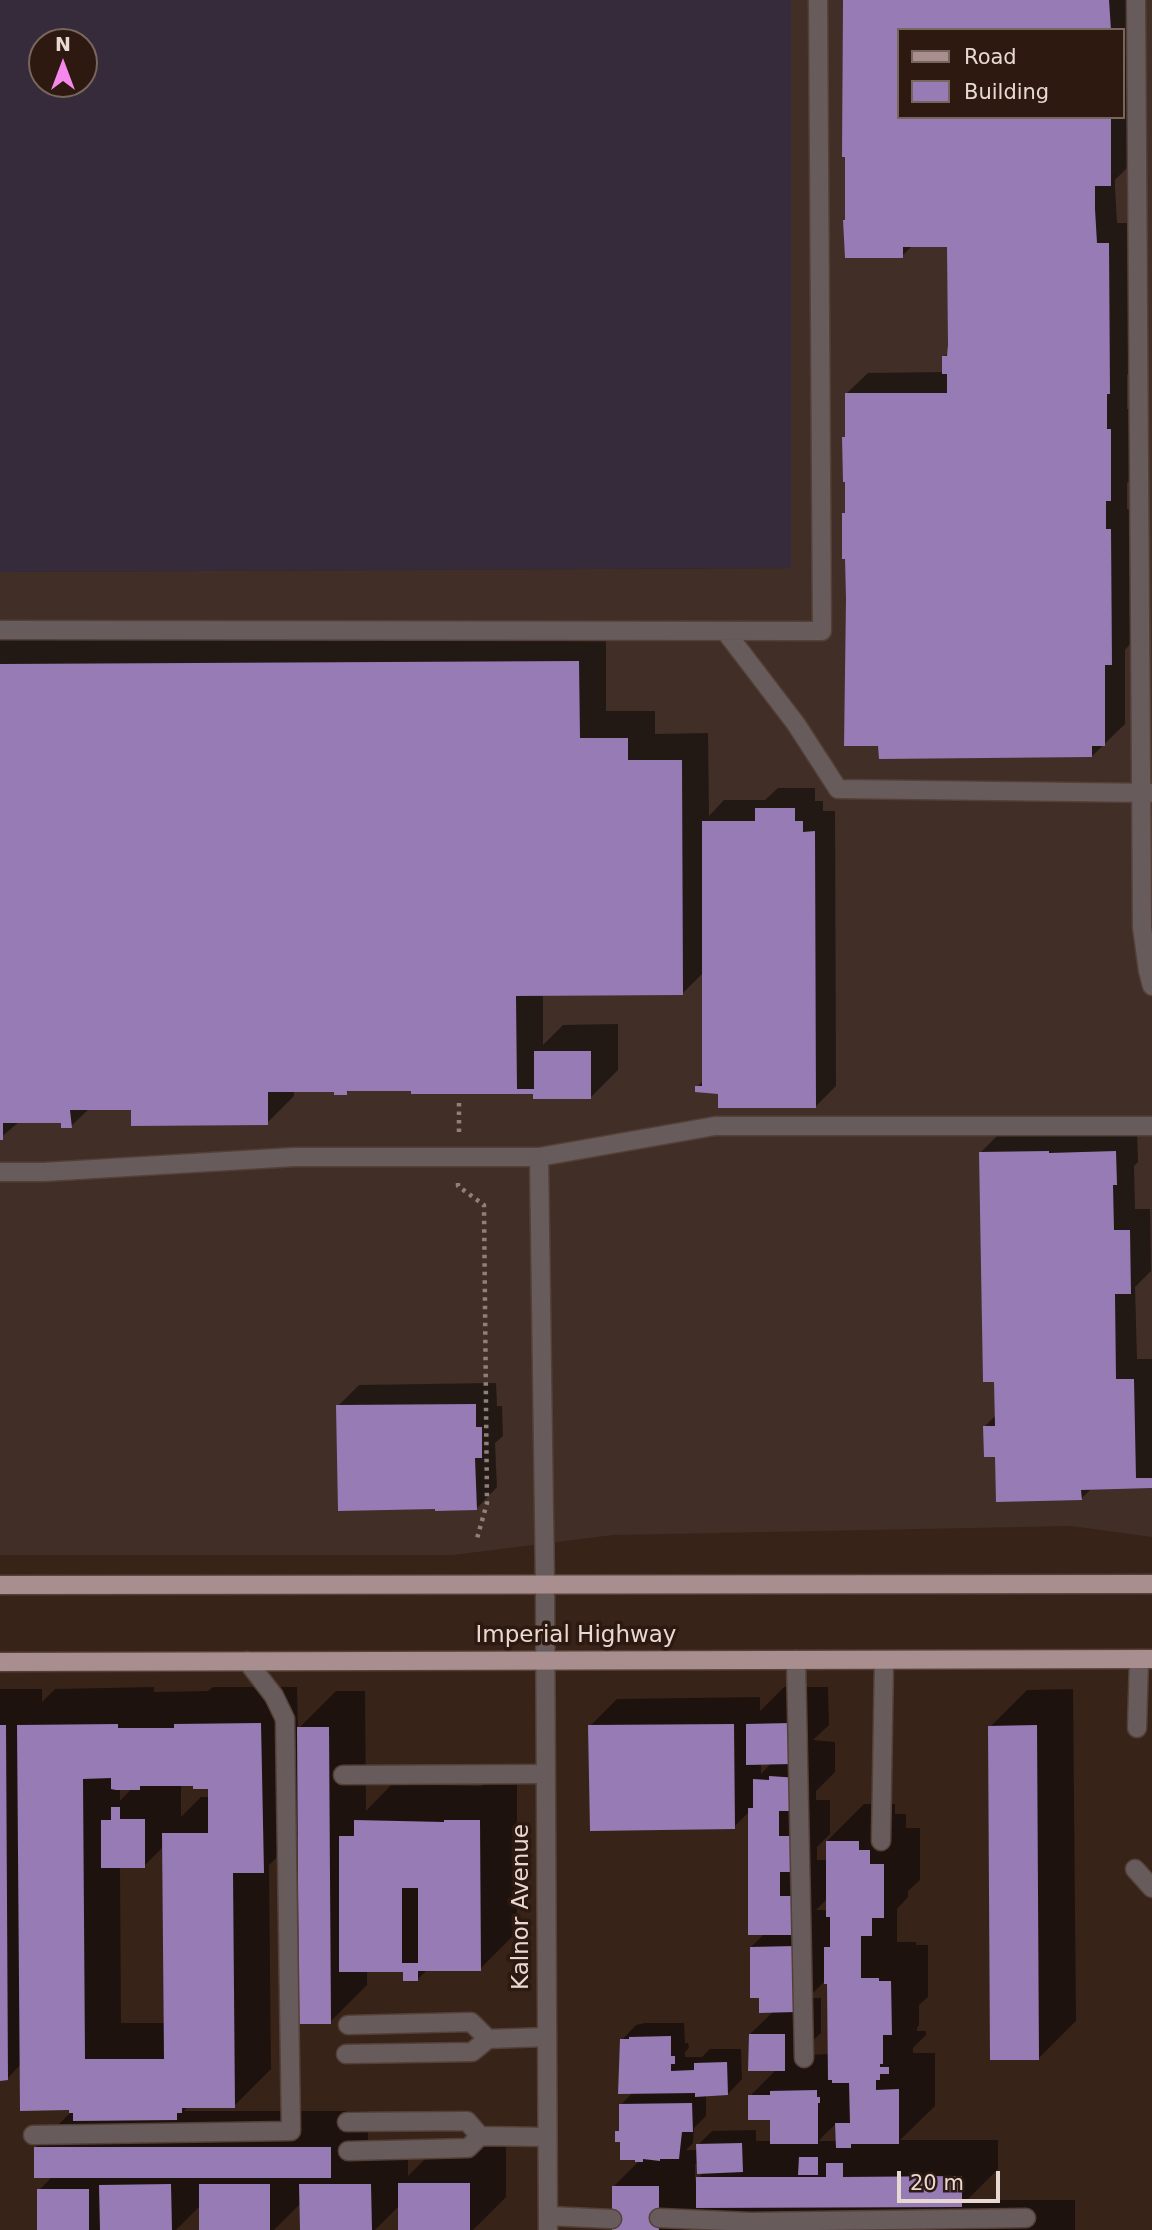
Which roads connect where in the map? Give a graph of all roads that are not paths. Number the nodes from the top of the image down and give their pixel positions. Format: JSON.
{"nodes":[{"id":1,"x":818,"y":0,"type":"edge"},
{"id":2,"x":1136,"y":0,"type":"edge"},
{"id":3,"x":0,"y":630,"type":"edge"},
{"id":4,"x":725,"y":631,"type":"junction"},
{"id":5,"x":1147,"y":793,"type":"edge"},
{"id":6,"x":1152,"y":986,"type":"edge"},
{"id":7,"x":1152,"y":1126,"type":"edge"},
{"id":8,"x":539,"y":1157,"type":"junction"},
{"id":9,"x":0,"y":1172,"type":"edge"},
{"id":10,"x":1152,"y":1584,"type":"edge"},
{"id":11,"x":545,"y":1585,"type":"junction"},
{"id":12,"x":0,"y":1586,"type":"edge"},
{"id":13,"x":1146,"y":1659,"type":"edge"},
{"id":14,"x":796,"y":1660,"type":"junction"},
{"id":15,"x":884,"y":1660,"type":"junction"},
{"id":16,"x":247,"y":1661,"type":"junction"},
{"id":17,"x":545,"y":1661,"type":"junction"},
{"id":18,"x":0,"y":1662,"type":"edge"},
{"id":19,"x":1137,"y":1728,"type":"dead end"},
{"id":20,"x":545,"y":1774,"type":"junction"},
{"id":21,"x":343,"y":1775,"type":"dead end"},
{"id":22,"x":881,"y":1841,"type":"dead end"},
{"id":23,"x":1135,"y":1869,"type":"dead end"},
{"id":24,"x":1152,"y":1888,"type":"edge"},
{"id":25,"x":348,"y":2025,"type":"dead end"},
{"id":26,"x":547,"y":2037,"type":"junction"},
{"id":27,"x":488,"y":2039,"type":"junction"},
{"id":28,"x":346,"y":2054,"type":"dead end"},
{"id":29,"x":804,"y":2058,"type":"dead end"},
{"id":30,"x":347,"y":2122,"type":"dead end"},
{"id":31,"x":33,"y":2135,"type":"dead end"},
{"id":32,"x":480,"y":2136,"type":"junction"},
{"id":33,"x":547,"y":2137,"type":"junction"},
{"id":34,"x":348,"y":2151,"type":"dead end"},
{"id":35,"x":659,"y":2218,"type":"dead end"},
{"id":36,"x":1026,"y":2218,"type":"dead end"},
{"id":37,"x":612,"y":2219,"type":"dead end"},
{"id":38,"x":548,"y":2223,"type":"edge"}],
"edges":[{"from":1,"to":4,"type":"street"},
{"from":2,"to":5,"type":"street"},
{"from":3,"to":4,"type":"street"},
{"from":4,"to":5,"type":"street"},
{"from":5,"to":6,"type":"street"},
{"from":7,"to":8,"type":"street"},
{"from":8,"to":9,"type":"street"},
{"from":8,"to":11,"type":"street","name":"Kalnor Avenue"},
{"from":10,"to":11,"type":"main road"},
{"from":11,"to":12,"type":"main road"},
{"from":11,"to":17,"type":"street","name":"Kalnor Avenue"},
{"from":13,"to":15,"type":"main road","name":"Imperial Highway"},
{"from":13,"to":19,"type":"street"},
{"from":14,"to":15,"type":"main road","name":"Imperial Highway"},
{"from":14,"to":17,"type":"main road","name":"Imperial Highway"},
{"from":14,"to":29,"type":"street"},
{"from":15,"to":22,"type":"street"},
{"from":16,"to":17,"type":"main road","name":"Imperial Highway"},
{"from":16,"to":18,"type":"main road","name":"Imperial Highway"},
{"from":16,"to":31,"type":"street"},
{"from":17,"to":20,"type":"street","name":"Kalnor Avenue"},
{"from":20,"to":21,"type":"street"},
{"from":20,"to":26,"type":"street","name":"Kalnor Avenue"},
{"from":23,"to":24,"type":"street"},
{"from":25,"to":27,"type":"street"},
{"from":26,"to":27,"type":"street"},
{"from":26,"to":33,"type":"street","name":"Kalnor Avenue"},
{"from":27,"to":28,"type":"street"},
{"from":30,"to":32,"type":"street"},
{"from":32,"to":33,"type":"street"},
{"from":32,"to":34,"type":"street"},
{"from":33,"to":38,"type":"street","name":"Kalnor Avenue"},
{"from":35,"to":36,"type":"street"},
{"from":37,"to":38,"type":"street"}]}
